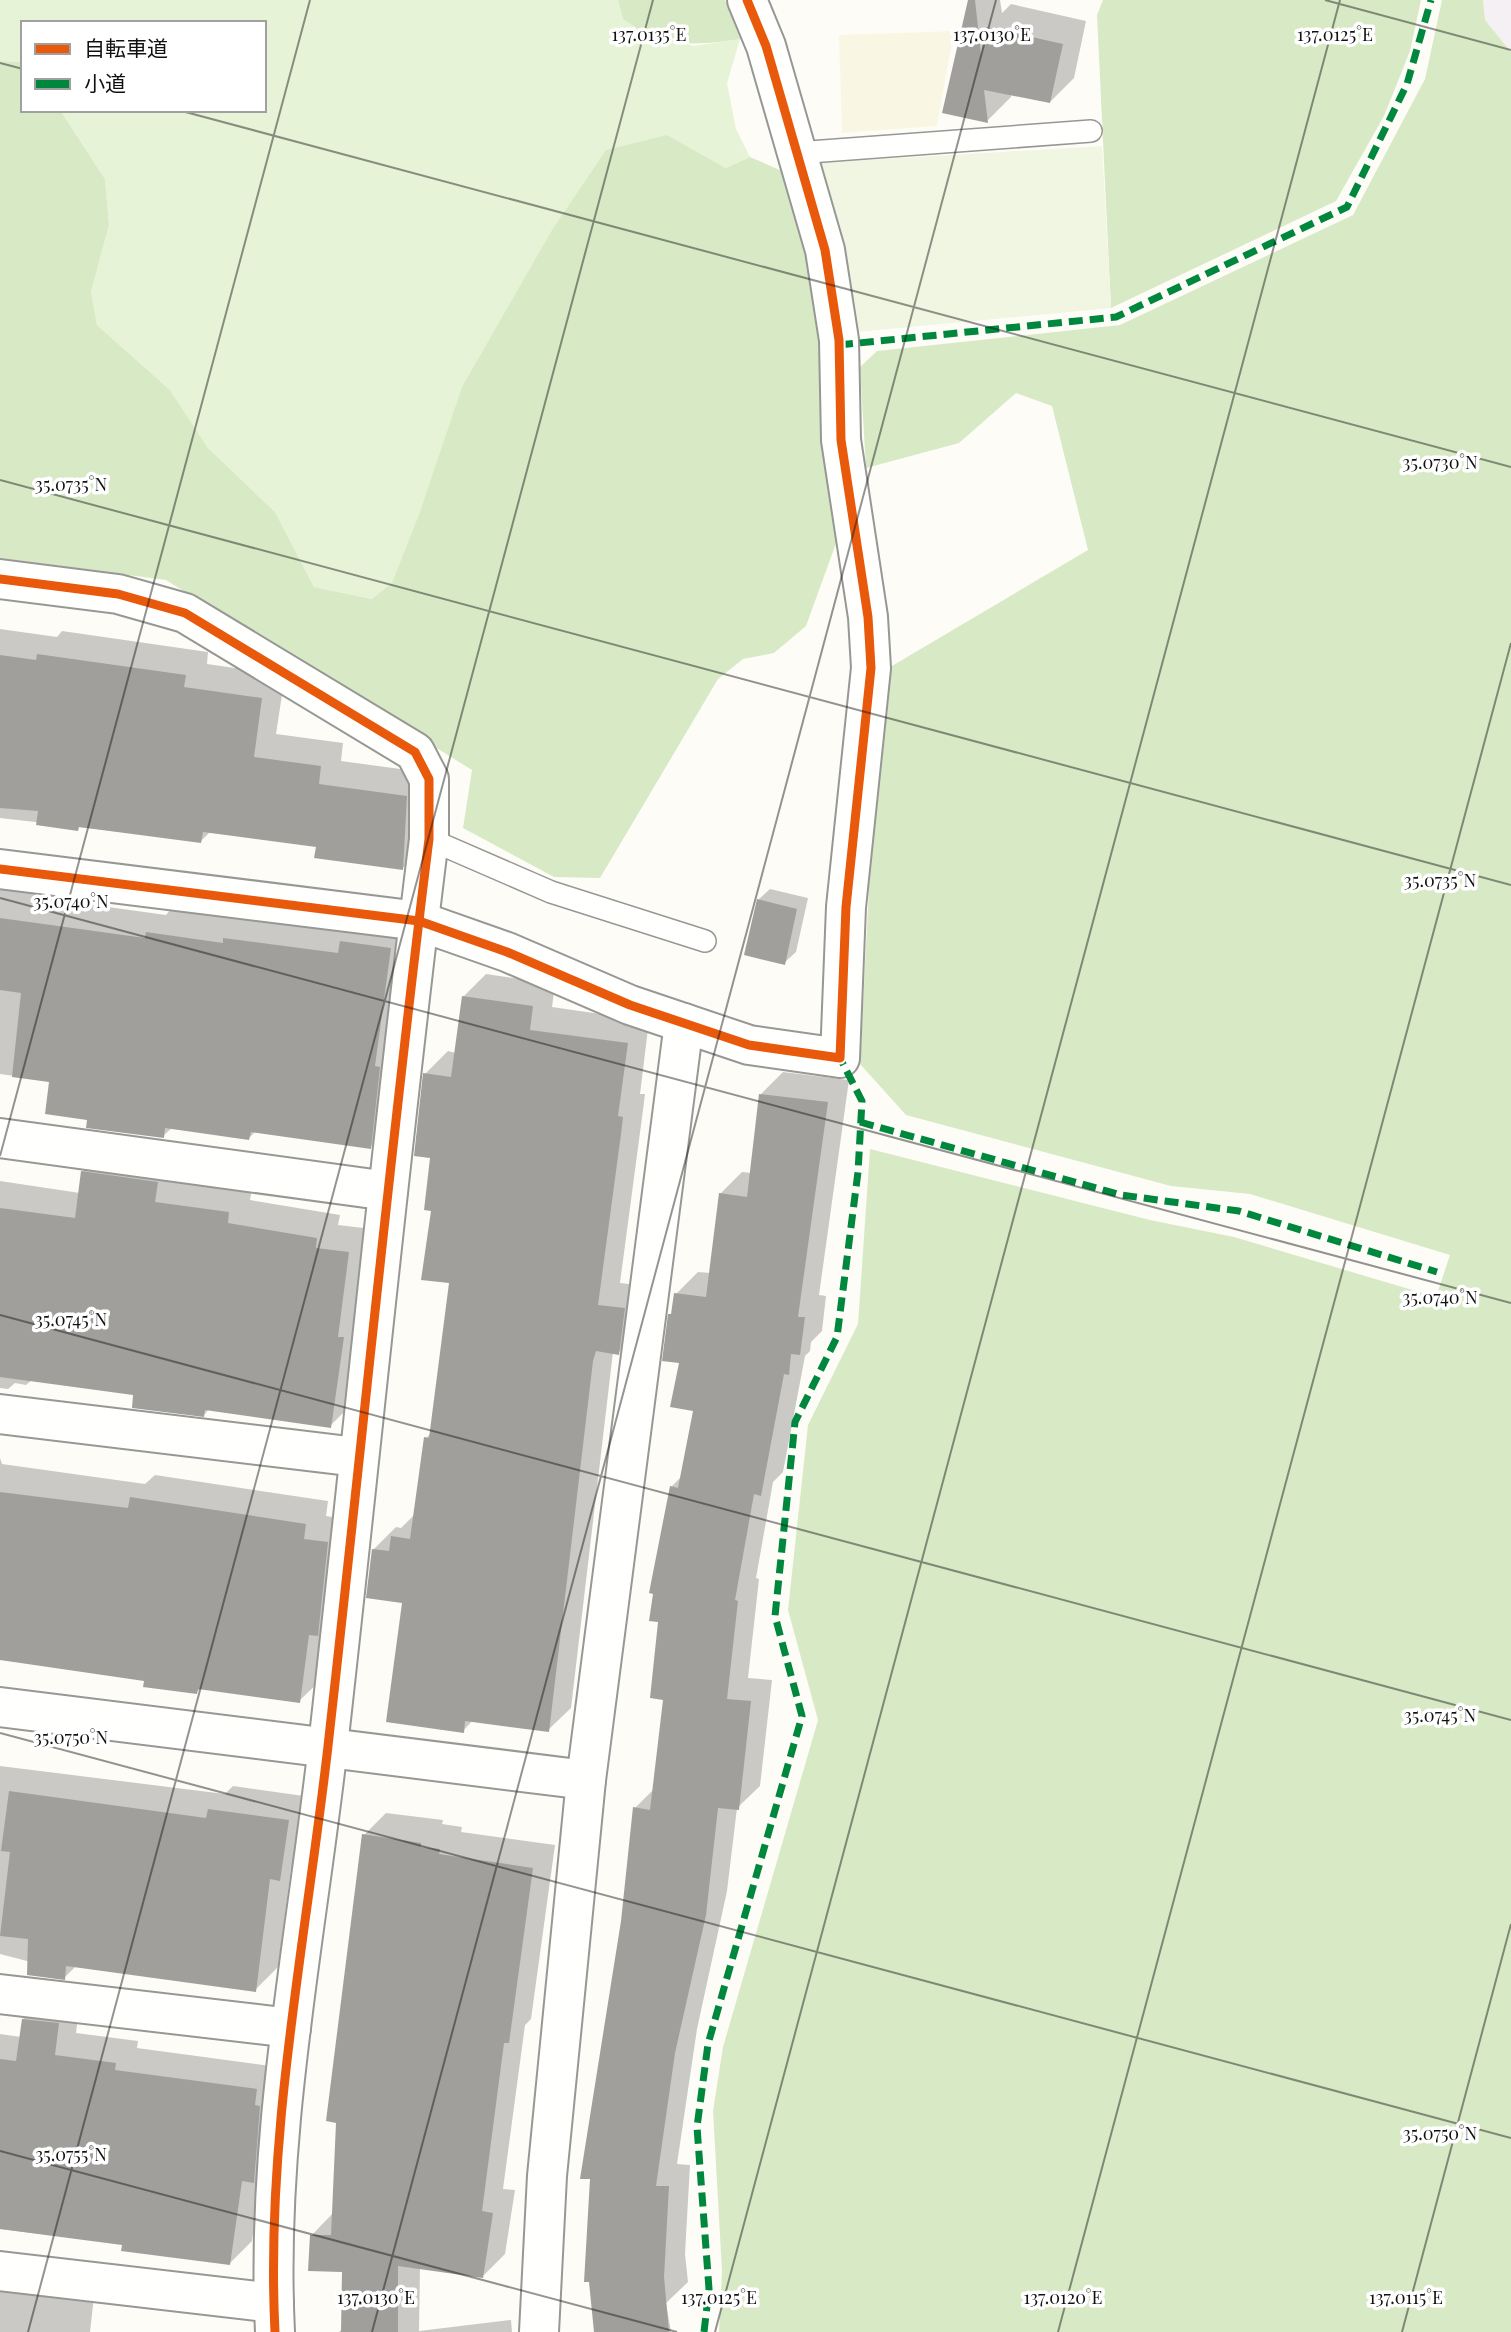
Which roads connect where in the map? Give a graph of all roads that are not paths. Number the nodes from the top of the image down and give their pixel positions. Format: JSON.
{"nodes":[{"id":1,"x":747,"y":0,"type":"edge"},
{"id":2,"x":1090,"y":131,"type":"dead end"},
{"id":3,"x":796,"y":153,"type":"junction"},
{"id":4,"x":0,"y":579,"type":"edge"},
{"id":5,"x":429,"y":839,"type":"junction"},
{"id":6,"x":0,"y":869,"type":"edge"},
{"id":7,"x":419,"y":921,"type":"junction"},
{"id":8,"x":705,"y":941,"type":"dead end"},
{"id":9,"x":684,"y":1023,"type":"junction"},
{"id":10,"x":0,"y":1138,"type":"edge"},
{"id":11,"x":388,"y":1191,"type":"junction"},
{"id":12,"x":0,"y":1414,"type":"edge"},
{"id":13,"x":358,"y":1457,"type":"junction"},
{"id":14,"x":0,"y":1707,"type":"edge"},
{"id":15,"x":328,"y":1748,"type":"junction"},
{"id":16,"x":586,"y":1780,"type":"junction"},
{"id":17,"x":0,"y":1994,"type":"edge"},
{"id":18,"x":291,"y":2028,"type":"junction"},
{"id":19,"x":0,"y":2271,"type":"edge"},
{"id":20,"x":274,"y":2317,"type":"edge"},
{"id":21,"x":539,"y":2332,"type":"edge"}],
"edges":[{"from":1,"to":3,"type":"street"},
{"from":2,"to":3,"type":"lane"},
{"from":3,"to":9,"type":"street"},
{"from":4,"to":5,"type":"street"},
{"from":5,"to":7,"type":"street"},
{"from":5,"to":8,"type":"lane"},
{"from":6,"to":7,"type":"street"},
{"from":7,"to":9,"type":"street"},
{"from":7,"to":11,"type":"street"},
{"from":9,"to":16,"type":"street"},
{"from":10,"to":11,"type":"street"},
{"from":11,"to":13,"type":"street"},
{"from":12,"to":13,"type":"street"},
{"from":13,"to":15,"type":"street"},
{"from":14,"to":15,"type":"street"},
{"from":15,"to":16,"type":"street"},
{"from":15,"to":18,"type":"street"},
{"from":16,"to":21,"type":"street"},
{"from":17,"to":18,"type":"street"},
{"from":18,"to":20,"type":"street"},
{"from":19,"to":20,"type":"street"}]}
